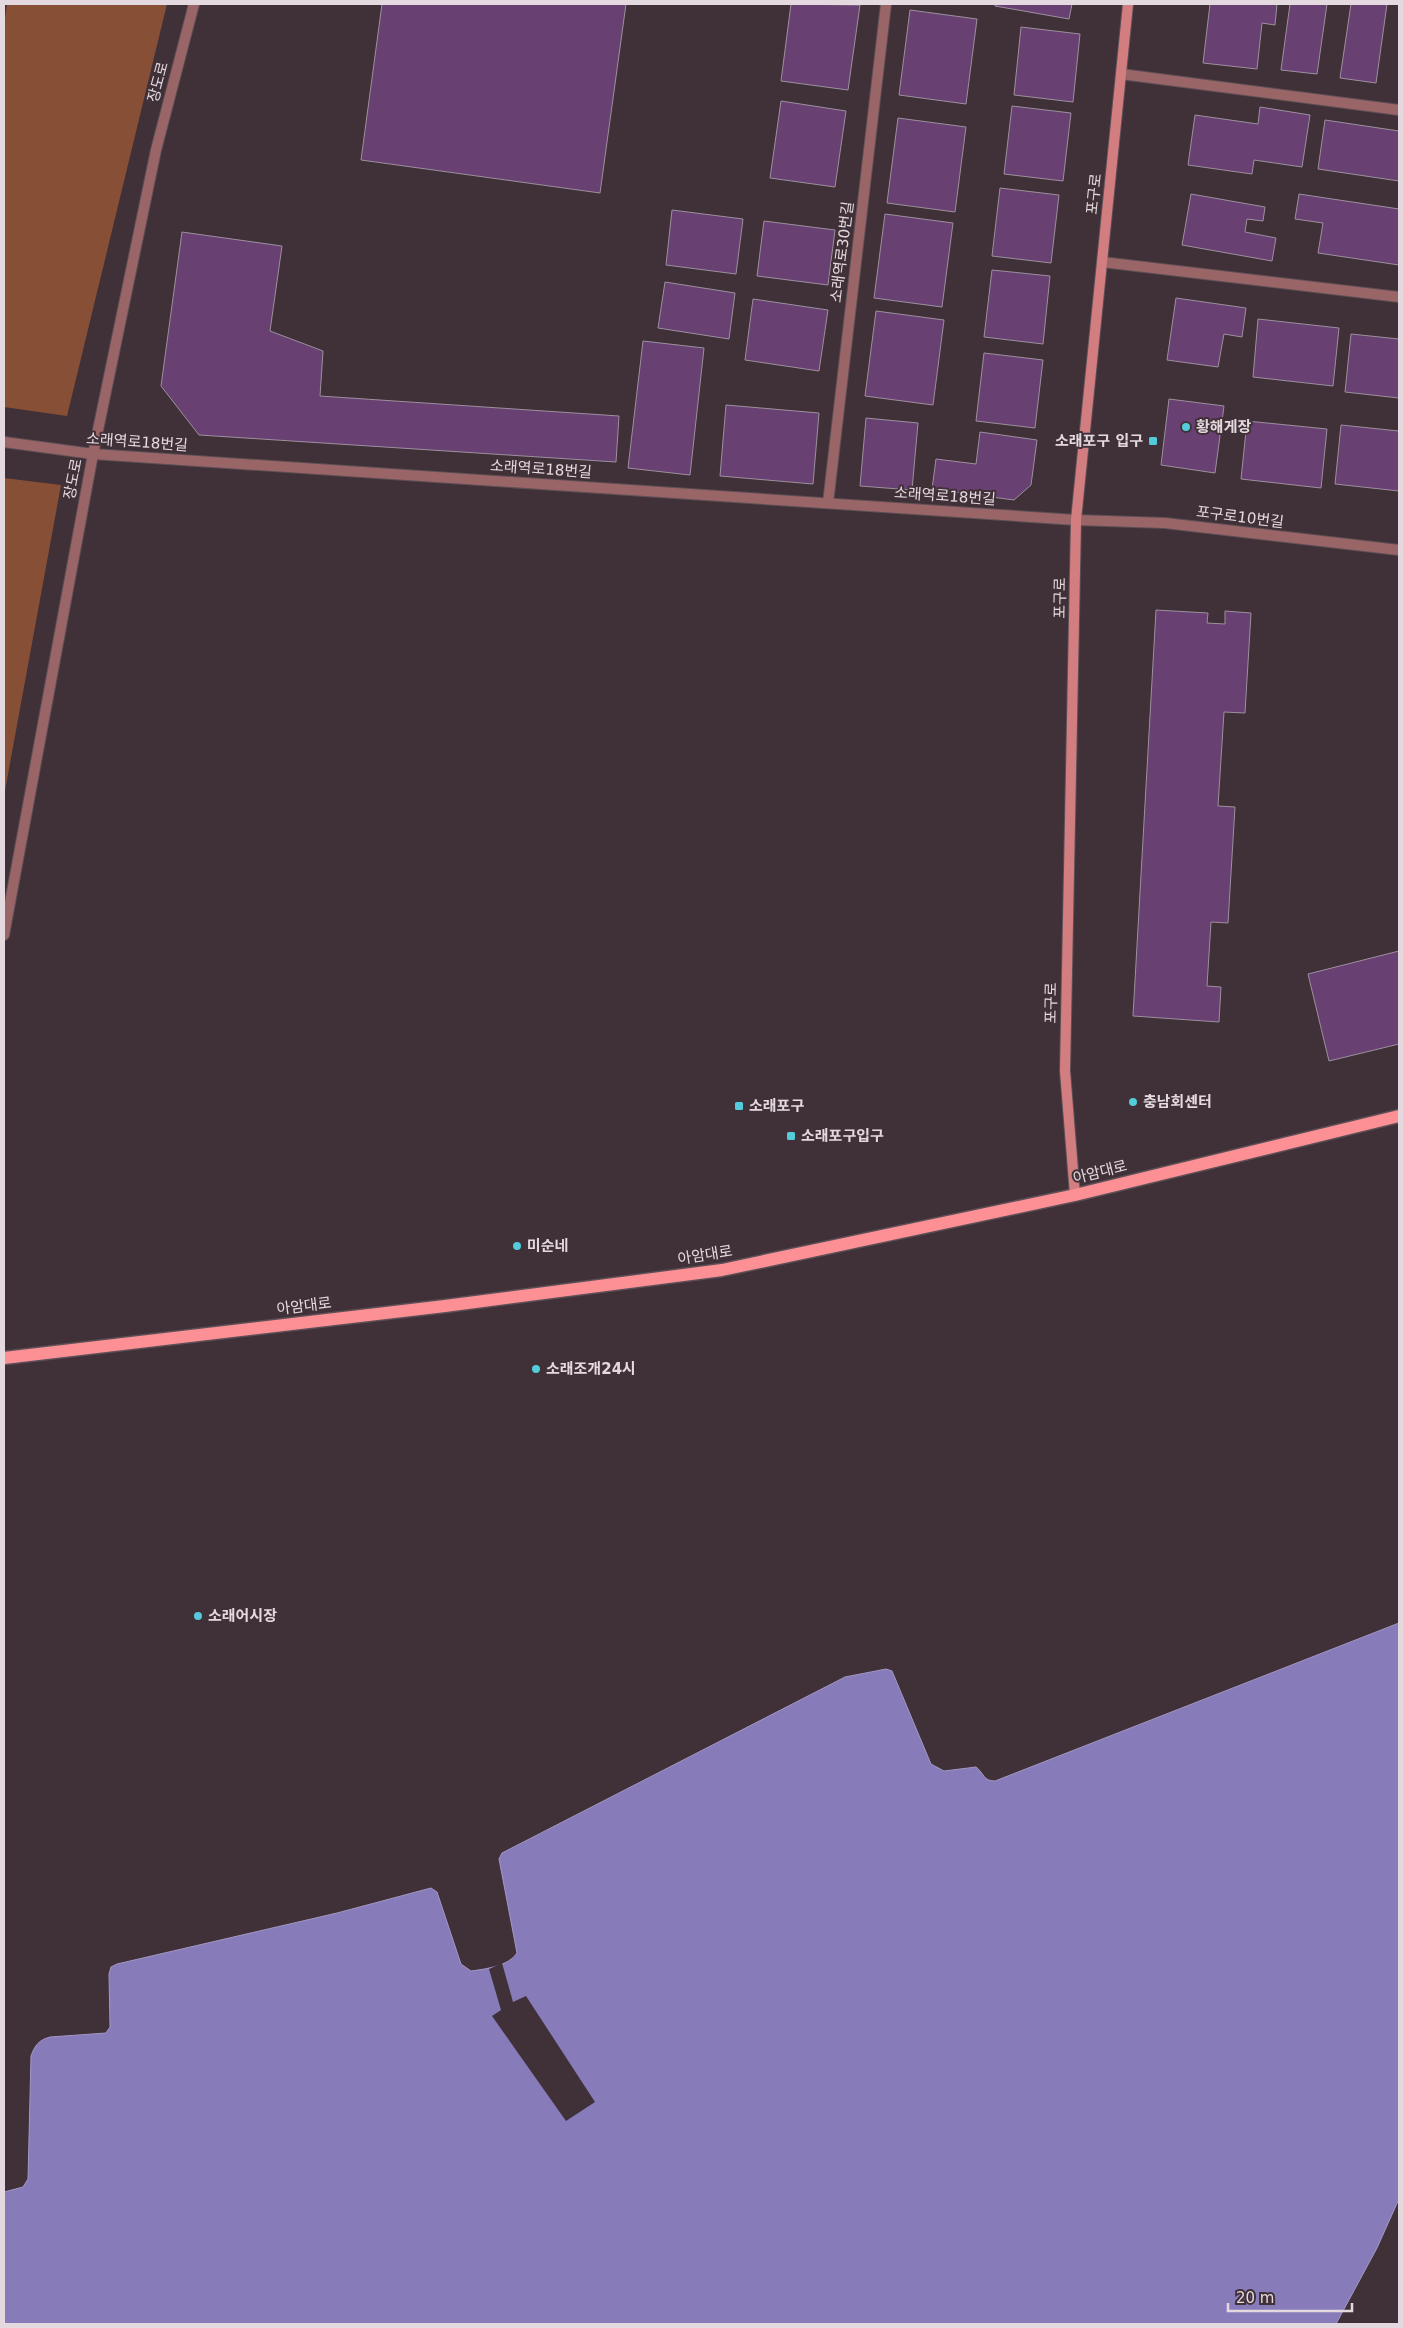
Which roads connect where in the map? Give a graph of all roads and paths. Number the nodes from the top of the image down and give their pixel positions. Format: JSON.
{"nodes":[{"id":1,"x":194,"y":4,"type":"edge"},
{"id":2,"x":886,"y":4,"type":"edge"},
{"id":3,"x":1128,"y":4,"type":"edge"},
{"id":4,"x":1121,"y":74,"type":"junction"},
{"id":5,"x":1399,"y":110,"type":"edge"},
{"id":6,"x":1102,"y":262,"type":"junction"},
{"id":7,"x":1399,"y":296,"type":"edge"},
{"id":8,"x":4,"y":442,"type":"edge"},
{"id":9,"x":93,"y":454,"type":"junction"},
{"id":10,"x":828,"y":503,"type":"junction"},
{"id":11,"x":1076,"y":520,"type":"junction"},
{"id":12,"x":1399,"y":550,"type":"edge"},
{"id":13,"x":4,"y":935,"type":"edge"},
{"id":14,"x":1399,"y":1116,"type":"edge"},
{"id":15,"x":1075,"y":1195,"type":"junction"},
{"id":16,"x":4,"y":1358,"type":"edge"}],
"edges":[{"from":1,"to":9,"type":"street","name":"장도로"},
{"from":2,"to":10,"type":"street","name":"소래역로30번길"},
{"from":3,"to":4,"type":"street","name":"포구로"},
{"from":4,"to":5,"type":"street"},
{"from":4,"to":6,"type":"street","name":"포구로"},
{"from":6,"to":7,"type":"street"},
{"from":6,"to":11,"type":"street","name":"포구로"},
{"from":8,"to":9,"type":"street","name":"소래역로18번길"},
{"from":9,"to":10,"type":"street","name":"소래역로18번길"},
{"from":9,"to":13,"type":"street","name":"장도로"},
{"from":10,"to":11,"type":"street","name":"소래역로18번길"},
{"from":11,"to":12,"type":"street","name":"포구로10번길"},
{"from":11,"to":15,"type":"street","name":"포구로"},
{"from":14,"to":15,"type":"main road","name":"아암대로"},
{"from":15,"to":16,"type":"main road","name":"아암대로"}]}
